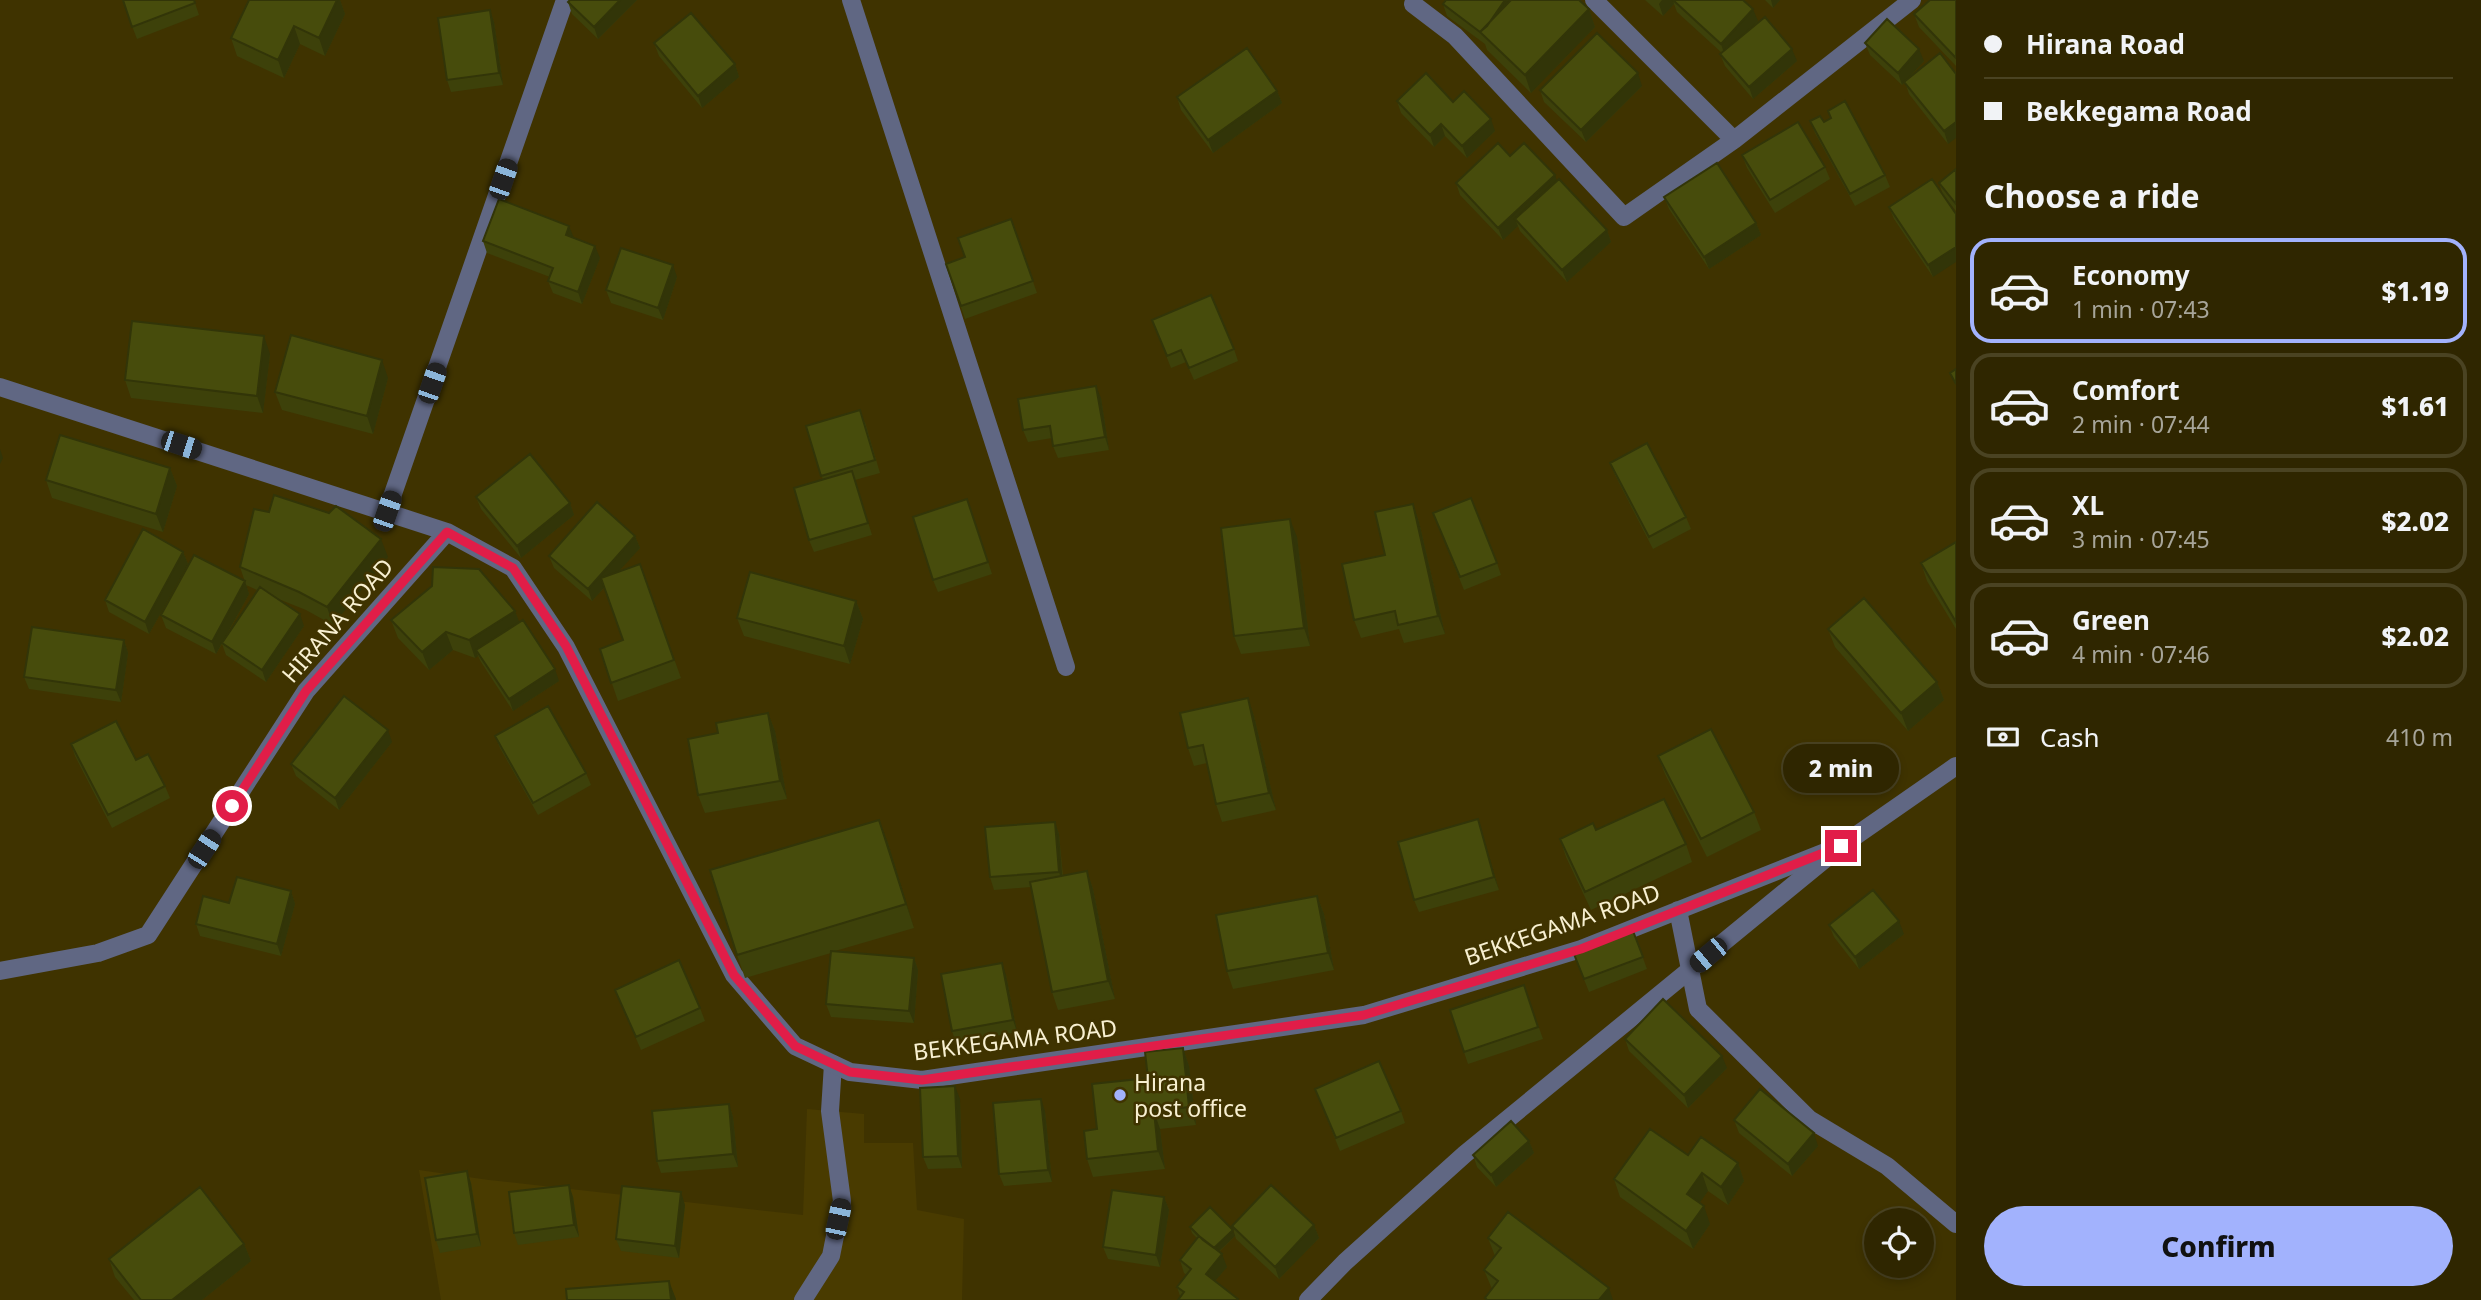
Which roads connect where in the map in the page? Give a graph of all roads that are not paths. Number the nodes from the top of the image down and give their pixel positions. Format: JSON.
{"nodes":[{"id":1,"x":565,"y":0,"type":"edge"},
{"id":2,"x":851,"y":0,"type":"edge"},
{"id":3,"x":1594,"y":0,"type":"edge"},
{"id":4,"x":1912,"y":0,"type":"edge"},
{"id":5,"x":1413,"y":4,"type":"dead end"},
{"id":6,"x":1734,"y":140,"type":"junction"},
{"id":7,"x":0,"y":387,"type":"edge"},
{"id":8,"x":387,"y":511,"type":"junction"},
{"id":9,"x":447,"y":532,"type":"junction"},
{"id":10,"x":1066,"y":667,"type":"dead end"},
{"id":11,"x":1956,"y":766,"type":"edge"},
{"id":12,"x":1841,"y":846,"type":"junction"},
{"id":13,"x":1678,"y":910,"type":"junction"},
{"id":14,"x":0,"y":971,"type":"edge"},
{"id":15,"x":1689,"y":971,"type":"junction"},
{"id":16,"x":832,"y":1063,"type":"junction"},
{"id":17,"x":1956,"y":1224,"type":"edge"},
{"id":18,"x":803,"y":1300,"type":"edge"},
{"id":19,"x":1308,"y":1300,"type":"edge"}],
"edges":[{"from":1,"to":8,"type":"street"},
{"from":2,"to":10,"type":"street"},
{"from":3,"to":6,"type":"street"},
{"from":4,"to":6,"type":"street"},
{"from":5,"to":6,"type":"street"},
{"from":7,"to":8,"type":"street","name":"BEKKEGAMA ROAD"},
{"from":8,"to":9,"type":"street","name":"BEKKEGAMA ROAD"},
{"from":9,"to":14,"type":"street","name":"HIRANA ROAD"},
{"from":9,"to":16,"type":"street","name":"BEKKEGAMA ROAD"},
{"from":11,"to":12,"type":"street","name":"BEKKEGAMA ROAD"},
{"from":12,"to":13,"type":"street","name":"BEKKEGAMA ROAD"},
{"from":12,"to":15,"type":"street"},
{"from":13,"to":15,"type":"street"},
{"from":13,"to":16,"type":"street","name":"BEKKEGAMA ROAD"},
{"from":15,"to":17,"type":"street"},
{"from":15,"to":19,"type":"street"},
{"from":16,"to":18,"type":"street"}]}
